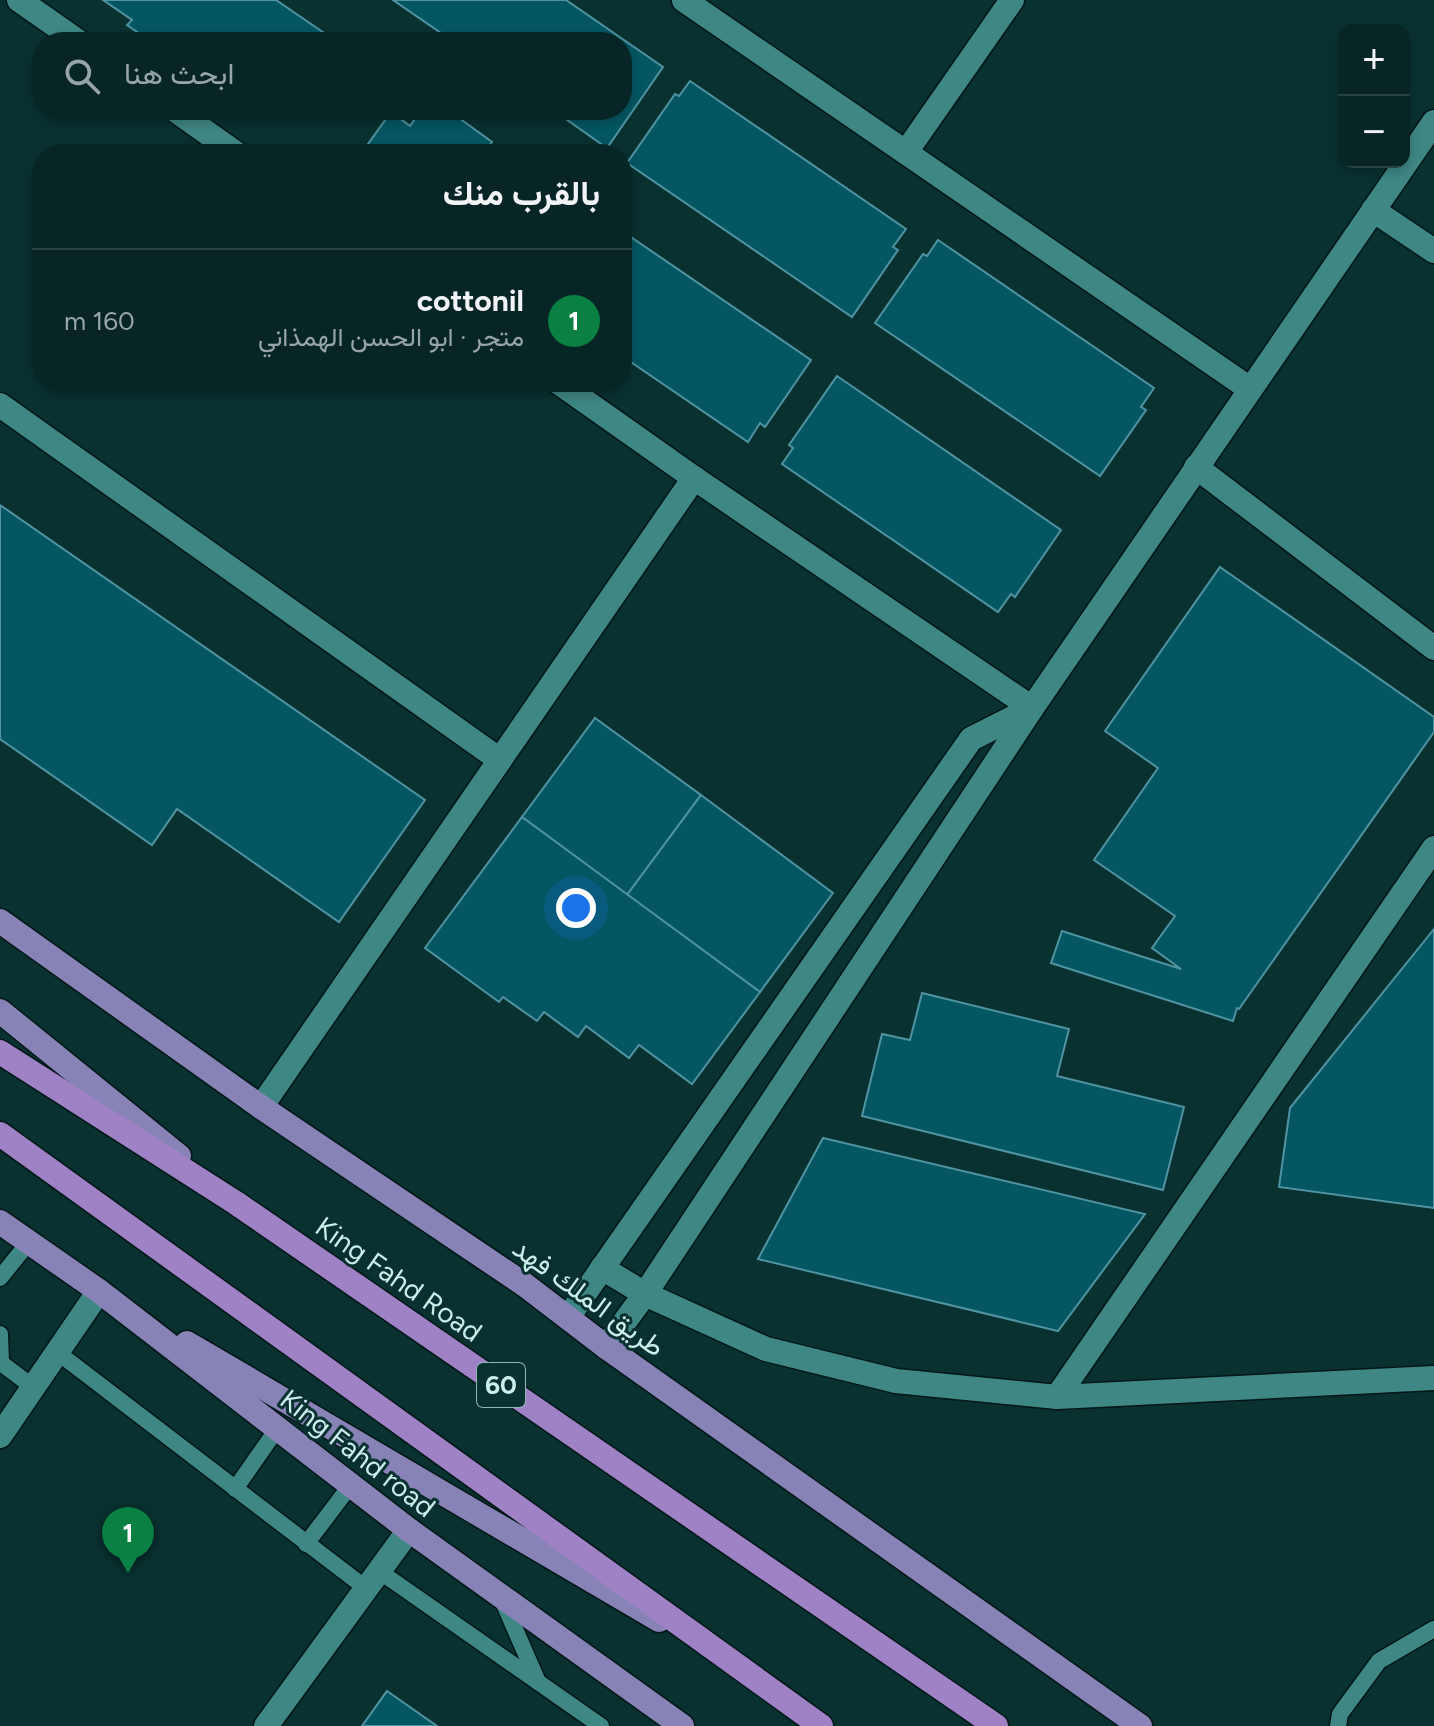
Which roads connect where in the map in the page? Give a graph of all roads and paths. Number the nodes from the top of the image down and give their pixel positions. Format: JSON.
{"nodes":[{"id":1,"x":19,"y":0,"type":"edge"},
{"id":2,"x":684,"y":0,"type":"edge"},
{"id":3,"x":1012,"y":0,"type":"edge"},
{"id":4,"x":65,"y":32,"type":"edge"},
{"id":5,"x":189,"y":120,"type":"edge"},
{"id":6,"x":1434,"y":122,"type":"edge"},
{"id":7,"x":223,"y":144,"type":"edge"},
{"id":8,"x":906,"y":152,"type":"junction"},
{"id":9,"x":1373,"y":210,"type":"junction"},
{"id":10,"x":1434,"y":251,"type":"edge"},
{"id":11,"x":1250,"y":389,"type":"junction"},
{"id":12,"x":572,"y":392,"type":"edge"},
{"id":13,"x":0,"y":405,"type":"edge"},
{"id":14,"x":1196,"y":467,"type":"junction"},
{"id":15,"x":694,"y":478,"type":"junction"},
{"id":16,"x":1434,"y":648,"type":"edge"},
{"id":17,"x":1032,"y":708,"type":"junction"},
{"id":18,"x":500,"y":760,"type":"junction"},
{"id":19,"x":1434,"y":848,"type":"edge"},
{"id":20,"x":0,"y":921,"type":"edge"},
{"id":21,"x":0,"y":1011,"type":"edge"},
{"id":22,"x":0,"y":1052,"type":"edge"},
{"id":23,"x":261,"y":1107,"type":"junction"},
{"id":24,"x":0,"y":1134,"type":"edge"},
{"id":25,"x":236,"y":1203,"type":"junction"},
{"id":26,"x":0,"y":1222,"type":"edge"},
{"id":27,"x":29,"y":1242,"type":"junction"},
{"id":28,"x":602,"y":1268,"type":"junction"},
{"id":29,"x":0,"y":1278,"type":"edge"},
{"id":30,"x":99,"y":1291,"type":"junction"},
{"id":31,"x":645,"y":1294,"type":"junction"},
{"id":32,"x":569,"y":1316,"type":"junction"},
{"id":33,"x":0,"y":1334,"type":"edge"},
{"id":34,"x":606,"y":1347,"type":"junction"},
{"id":35,"x":57,"y":1352,"type":"junction"},
{"id":36,"x":1434,"y":1378,"type":"edge"},
{"id":37,"x":33,"y":1387,"type":"junction"},
{"id":38,"x":1057,"y":1397,"type":"junction"},
{"id":39,"x":277,"y":1429,"type":"junction"},
{"id":40,"x":0,"y":1436,"type":"edge"},
{"id":41,"x":350,"y":1486,"type":"junction"},
{"id":42,"x":235,"y":1489,"type":"junction"},
{"id":43,"x":409,"y":1530,"type":"junction"},
{"id":44,"x":306,"y":1544,"type":"junction"},
{"id":45,"x":373,"y":1580,"type":"junction"},
{"id":46,"x":500,"y":1595,"type":"junction"},
{"id":47,"x":1434,"y":1629,"type":"edge"},
{"id":48,"x":738,"y":1667,"type":"junction"},
{"id":49,"x":538,"y":1682,"type":"junction"},
{"id":50,"x":266,"y":1726,"type":"edge"},
{"id":51,"x":601,"y":1726,"type":"edge"},
{"id":52,"x":682,"y":1726,"type":"edge"},
{"id":53,"x":821,"y":1726,"type":"edge"},
{"id":54,"x":996,"y":1726,"type":"edge"},
{"id":55,"x":1140,"y":1726,"type":"edge"},
{"id":56,"x":1338,"y":1726,"type":"edge"}],
"edges":[{"from":1,"to":4,"type":"street"},
{"from":2,"to":8,"type":"street"},
{"from":3,"to":8,"type":"street"},
{"from":5,"to":7,"type":"street"},
{"from":6,"to":9,"type":"street"},
{"from":8,"to":11,"type":"street"},
{"from":9,"to":10,"type":"street"},
{"from":9,"to":11,"type":"street"},
{"from":11,"to":14,"type":"street"},
{"from":12,"to":15,"type":"street"},
{"from":13,"to":18,"type":"street"},
{"from":14,"to":16,"type":"street"},
{"from":14,"to":17,"type":"street"},
{"from":15,"to":17,"type":"street"},
{"from":15,"to":18,"type":"street"},
{"from":17,"to":28,"type":"street"},
{"from":17,"to":31,"type":"street"},
{"from":18,"to":23,"type":"street"},
{"from":19,"to":38,"type":"street"},
{"from":20,"to":23,"type":"main road","name":"طريق الملك فهد"},
{"from":21,"to":25,"type":"main road"},
{"from":22,"to":25,"type":"highway","name":"King Fahd Road","number":"60"},
{"from":23,"to":32,"type":"main road","name":"طريق الملك فهد"},
{"from":24,"to":48,"type":"highway","name":"King Fahd Road"},
{"from":25,"to":54,"type":"highway","name":"King Fahd Road","number":"60"},
{"from":26,"to":27,"type":"main road","name":"King Fahd road"},
{"from":27,"to":29,"type":"lane"},
{"from":27,"to":30,"type":"main road","name":"King Fahd road"},
{"from":28,"to":31,"type":"street"},
{"from":28,"to":32,"type":"street"},
{"from":30,"to":35,"type":"street"},
{"from":30,"to":39,"type":"main road","name":"King Fahd road"},
{"from":30,"to":48,"type":"main road","name":"King Fahd Road"},
{"from":31,"to":34,"type":"street"},
{"from":31,"to":38,"type":"street"},
{"from":32,"to":34,"type":"main road","name":"طريق الملك فهد"},
{"from":33,"to":37,"type":"lane"},
{"from":34,"to":55,"type":"main road","name":"طريق الملك فهد"},
{"from":35,"to":37,"type":"street"},
{"from":35,"to":42,"type":"lane"},
{"from":36,"to":38,"type":"street"},
{"from":37,"to":40,"type":"street"},
{"from":39,"to":41,"type":"main road","name":"King Fahd road"},
{"from":39,"to":42,"type":"lane"},
{"from":41,"to":43,"type":"main road","name":"King Fahd road"},
{"from":41,"to":44,"type":"lane"},
{"from":42,"to":44,"type":"lane"},
{"from":43,"to":45,"type":"street"},
{"from":43,"to":46,"type":"main road","name":"King Fahd road"},
{"from":44,"to":45,"type":"lane"},
{"from":45,"to":49,"type":"lane"},
{"from":45,"to":50,"type":"street"},
{"from":46,"to":49,"type":"lane"},
{"from":46,"to":52,"type":"main road","name":"King Fahd road"},
{"from":47,"to":56,"type":"lane"},
{"from":48,"to":53,"type":"highway","name":"King Fahd Road"},
{"from":49,"to":51,"type":"lane"}]}
